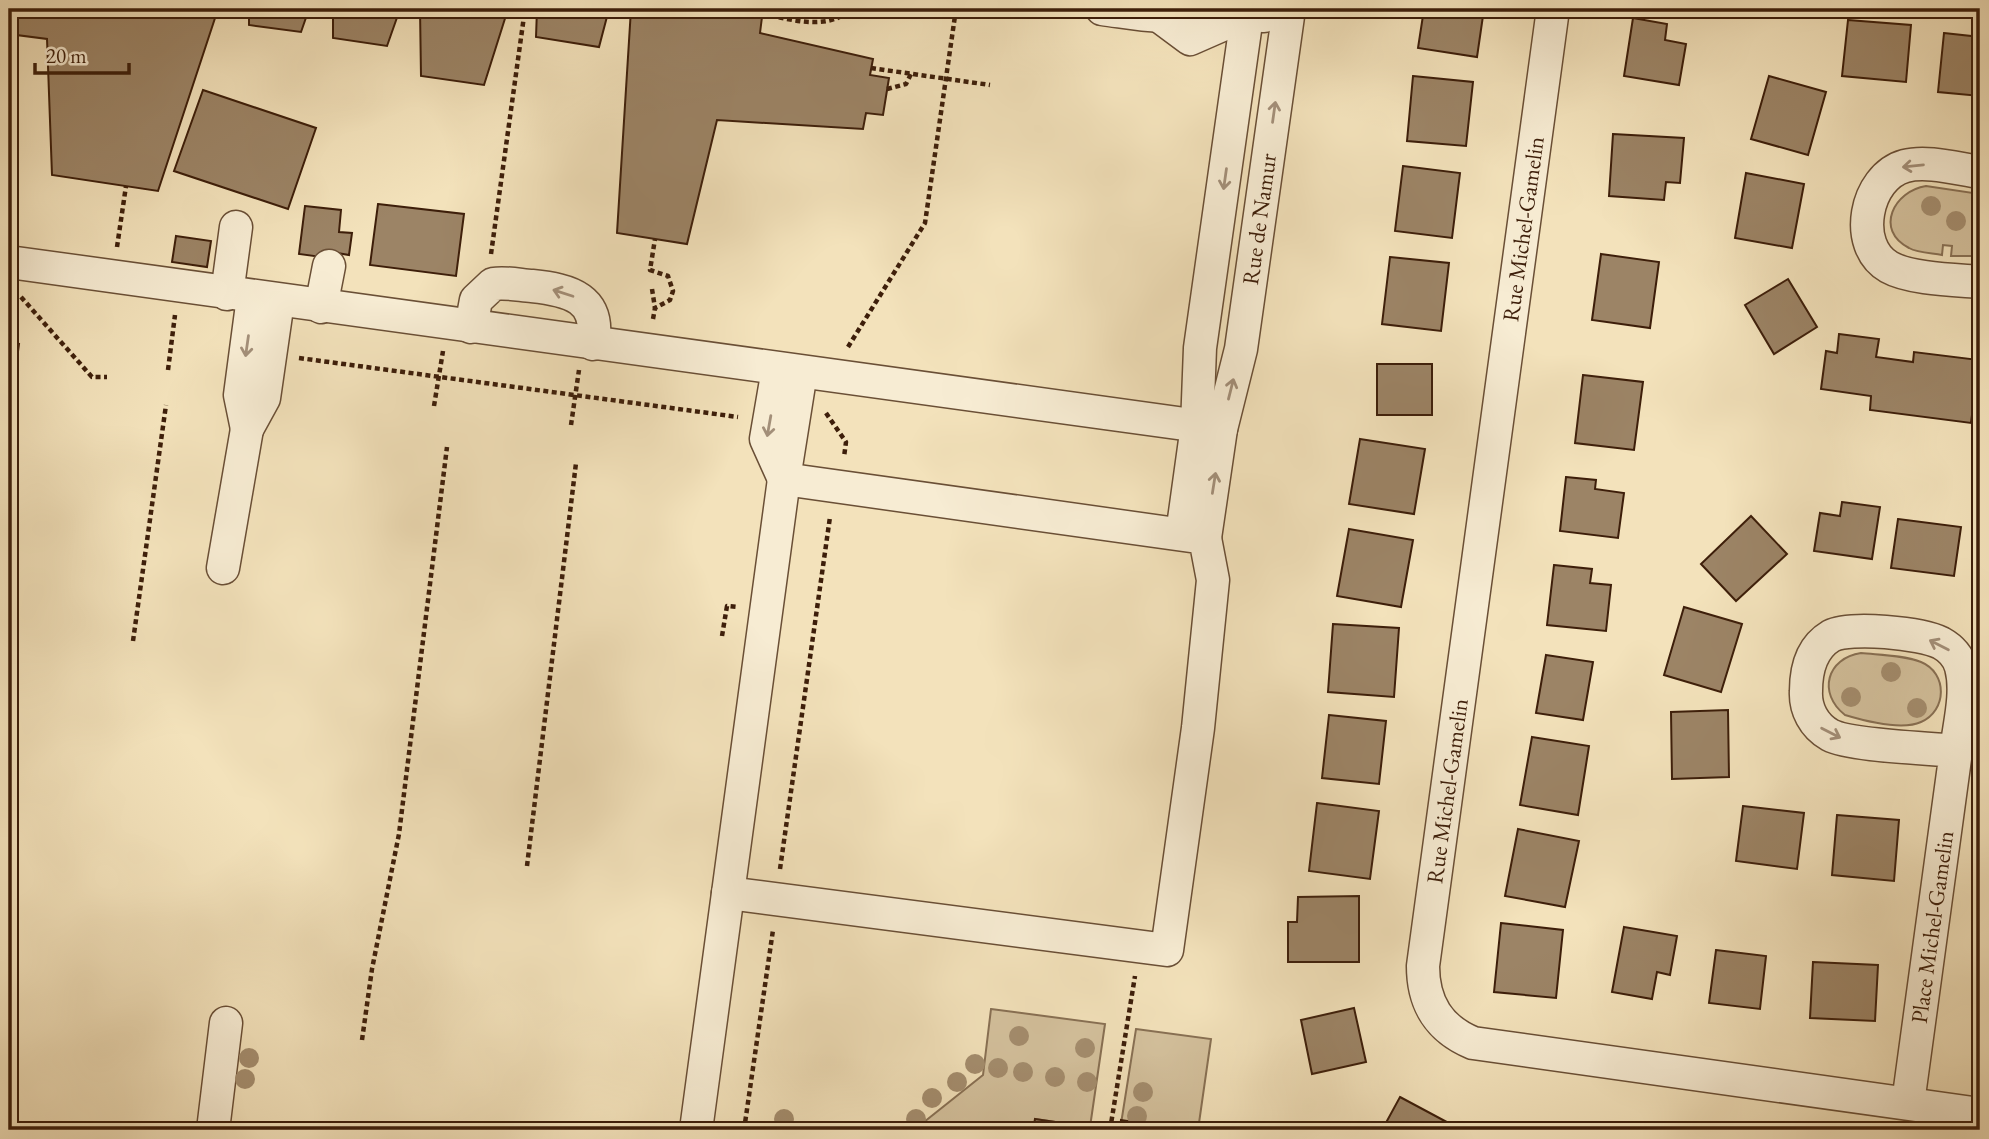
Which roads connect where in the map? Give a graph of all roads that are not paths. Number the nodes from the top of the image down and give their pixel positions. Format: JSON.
{"nodes":[{"id":1,"x":1102,"y":9,"type":"edge"},
{"id":2,"x":1197,"y":9,"type":"edge"},
{"id":3,"x":1553,"y":9,"type":"edge"},
{"id":4,"x":1248,"y":11,"type":"edge"},
{"id":5,"x":1160,"y":13,"type":"edge"},
{"id":6,"x":1288,"y":14,"type":"edge"},
{"id":7,"x":1980,"y":172,"type":"edge"},
{"id":8,"x":236,"y":227,"type":"dead end"},
{"id":9,"x":329,"y":266,"type":"dead end"},
{"id":10,"x":13,"y":277,"type":"edge"},
{"id":11,"x":1980,"y":282,"type":"edge"},
{"id":12,"x":253,"y":297,"type":"junction"},
{"id":13,"x":321,"y":307,"type":"junction"},
{"id":14,"x":458,"y":335,"type":"junction"},
{"id":15,"x":587,"y":353,"type":"junction"},
{"id":16,"x":790,"y":370,"type":"junction"},
{"id":17,"x":1209,"y":427,"type":"junction"},
{"id":18,"x":784,"y":480,"type":"junction"},
{"id":19,"x":1194,"y":536,"type":"junction"},
{"id":20,"x":223,"y":568,"type":"dead end"},
{"id":21,"x":1956,"y":751,"type":"junction"},
{"id":22,"x":728,"y":893,"type":"junction"},
{"id":23,"x":226,"y":1023,"type":"dead end"},
{"id":24,"x":1908,"y":1103,"type":"junction"},
{"id":25,"x":1980,"y":1114,"type":"edge"},
{"id":26,"x":211,"y":1129,"type":"edge"},
{"id":27,"x":696,"y":1130,"type":"edge"}],
"edges":[{"from":1,"to":5,"type":"street"},
{"from":2,"to":5,"type":"street"},
{"from":3,"to":24,"type":"street","name":"Rue Michel-Gamelin"},
{"from":4,"to":5,"type":"street"},
{"from":4,"to":6,"type":"street"},
{"from":4,"to":17,"type":"street","name":"Rue de Namur","one_way":true},
{"from":17,"to":6,"type":"street","name":"Rue de Namur","one_way":true},
{"from":7,"to":11,"type":"street","one_way":true},
{"from":8,"to":12,"type":"street"},
{"from":9,"to":13,"type":"street"},
{"from":10,"to":12,"type":"street"},
{"from":12,"to":13,"type":"street"},
{"from":12,"to":20,"type":"street"},
{"from":13,"to":14,"type":"street"},
{"from":14,"to":15,"type":"street"},
{"from":15,"to":14,"type":"street","one_way":true},
{"from":15,"to":16,"type":"street"},
{"from":16,"to":17,"type":"street"},
{"from":16,"to":18,"type":"street"},
{"from":17,"to":19,"type":"street"},
{"from":18,"to":19,"type":"street"},
{"from":18,"to":22,"type":"street"},
{"from":19,"to":22,"type":"street"},
{"from":21,"to":21,"type":"street","name":"Place Michel-Gamelin","one_way":true},
{"from":21,"to":24,"type":"street","name":"Place Michel-Gamelin"},
{"from":22,"to":27,"type":"street"},
{"from":23,"to":26,"type":"street"},
{"from":24,"to":25,"type":"street","name":"Rue Michel-Gamelin"}]}
